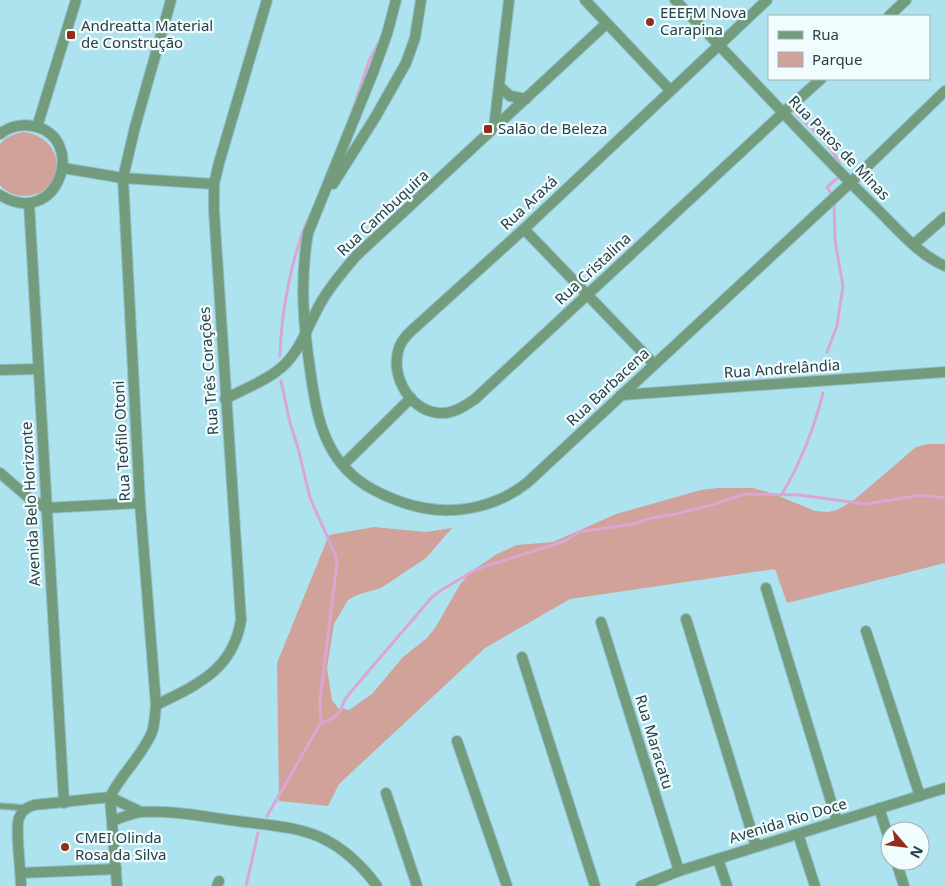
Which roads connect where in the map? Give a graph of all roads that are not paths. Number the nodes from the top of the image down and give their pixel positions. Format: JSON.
{"nodes":[{"id":1,"x":76,"y":0,"type":"edge"},
{"id":2,"x":171,"y":0,"type":"edge"},
{"id":3,"x":267,"y":0,"type":"edge"},
{"id":4,"x":396,"y":0,"type":"edge"},
{"id":5,"x":421,"y":0,"type":"edge"},
{"id":6,"x":508,"y":0,"type":"edge"},
{"id":7,"x":585,"y":0,"type":"edge"},
{"id":8,"x":675,"y":0,"type":"edge"},
{"id":9,"x":767,"y":0,"type":"edge"},
{"id":10,"x":906,"y":0,"type":"edge"},
{"id":11,"x":890,"y":15,"type":"edge"},
{"id":12,"x":606,"y":24,"type":"junction"},
{"id":13,"x":720,"y":45,"type":"junction"},
{"id":14,"x":820,"y":80,"type":"edge"},
{"id":15,"x":499,"y":86,"type":"junction"},
{"id":16,"x":670,"y":90,"type":"junction"},
{"id":17,"x":945,"y":91,"type":"edge"},
{"id":18,"x":526,"y":99,"type":"junction"},
{"id":19,"x":784,"y":112,"type":"junction"},
{"id":20,"x":37,"y":127,"type":"junction"},
{"id":21,"x":494,"y":128,"type":"junction"},
{"id":22,"x":0,"y":134,"type":"edge"},
{"id":23,"x":63,"y":168,"type":"junction"},
{"id":24,"x":123,"y":178,"type":"junction"},
{"id":25,"x":850,"y":183,"type":"junction"},
{"id":26,"x":214,"y":184,"type":"junction"},
{"id":27,"x":0,"y":195,"type":"edge"},
{"id":28,"x":29,"y":203,"type":"junction"},
{"id":29,"x":320,"y":204,"type":"junction"},
{"id":30,"x":945,"y":217,"type":"edge"},
{"id":31,"x":524,"y":229,"type":"junction"},
{"id":32,"x":914,"y":244,"type":"junction"},
{"id":33,"x":945,"y":266,"type":"edge"},
{"id":34,"x":588,"y":295,"type":"junction"},
{"id":35,"x":305,"y":336,"type":"junction"},
{"id":36,"x":654,"y":364,"type":"junction"},
{"id":37,"x":38,"y":369,"type":"junction"},
{"id":38,"x":0,"y":370,"type":"edge"},
{"id":39,"x":945,"y":372,"type":"edge"},
{"id":40,"x":620,"y":396,"type":"junction"},
{"id":41,"x":410,"y":398,"type":"junction"},
{"id":42,"x":226,"y":399,"type":"junction"},
{"id":43,"x":343,"y":465,"type":"junction"},
{"id":44,"x":0,"y":473,"type":"edge"},
{"id":45,"x":140,"y":503,"type":"junction"},
{"id":46,"x":46,"y":508,"type":"junction"},
{"id":47,"x":766,"y":588,"type":"dead end"},
{"id":48,"x":686,"y":618,"type":"dead end"},
{"id":49,"x":601,"y":622,"type":"dead end"},
{"id":50,"x":866,"y":631,"type":"dead end"},
{"id":51,"x":522,"y":657,"type":"dead end"},
{"id":52,"x":156,"y":705,"type":"junction"},
{"id":53,"x":457,"y":740,"type":"dead end"},
{"id":54,"x":945,"y":788,"type":"edge"},
{"id":55,"x":386,"y":793,"type":"dead end"},
{"id":56,"x":920,"y":796,"type":"junction"},
{"id":57,"x":110,"y":797,"type":"junction"},
{"id":58,"x":88,"y":800,"type":"junction"},
{"id":59,"x":64,"y":803,"type":"junction"},
{"id":60,"x":0,"y":806,"type":"edge"},
{"id":61,"x":30,"y":807,"type":"junction"},
{"id":62,"x":879,"y":808,"type":"junction"},
{"id":63,"x":141,"y":812,"type":"junction"},
{"id":64,"x":112,"y":821,"type":"junction"},
{"id":65,"x":837,"y":821,"type":"junction"},
{"id":66,"x":883,"y":821,"type":"edge"},
{"id":67,"x":798,"y":834,"type":"junction"},
{"id":68,"x":756,"y":846,"type":"junction"},
{"id":69,"x":718,"y":860,"type":"junction"},
{"id":70,"x":116,"y":869,"type":"junction"},
{"id":71,"x":679,"y":871,"type":"junction"},
{"id":72,"x":899,"y":871,"type":"edge"},
{"id":73,"x":21,"y":872,"type":"junction"},
{"id":74,"x":21,"y":886,"type":"edge"},
{"id":75,"x":117,"y":886,"type":"edge"},
{"id":76,"x":377,"y":886,"type":"edge"},
{"id":77,"x":418,"y":886,"type":"edge"},
{"id":78,"x":507,"y":886,"type":"edge"},
{"id":79,"x":595,"y":886,"type":"edge"},
{"id":80,"x":641,"y":886,"type":"edge"},
{"id":81,"x":727,"y":886,"type":"edge"},
{"id":82,"x":815,"y":886,"type":"edge"},
{"id":83,"x":904,"y":886,"type":"edge"}],
"edges":[{"from":1,"to":20,"type":"street"},
{"from":2,"to":24,"type":"street","name":"Rua Teófilo Otoni"},
{"from":3,"to":26,"type":"street","name":"Rua Três Corações"},
{"from":4,"to":29,"type":"street"},
{"from":5,"to":29,"type":"street"},
{"from":6,"to":15,"type":"street"},
{"from":7,"to":12,"type":"street"},
{"from":8,"to":13,"type":"street","name":"Rua Patos de Minas"},
{"from":9,"to":13,"type":"street","name":"Rua Araxá"},
{"from":10,"to":11,"type":"street"},
{"from":12,"to":16,"type":"street"},
{"from":12,"to":18,"type":"street","name":"Rua Cambuquira"},
{"from":13,"to":16,"type":"street","name":"Rua Araxá"},
{"from":13,"to":19,"type":"street","name":"Rua Patos de Minas"},
{"from":14,"to":19,"type":"street","name":"Rua Cristalina"},
{"from":15,"to":18,"type":"street"},
{"from":15,"to":21,"type":"street"},
{"from":16,"to":31,"type":"street","name":"Rua Araxá"},
{"from":17,"to":25,"type":"street","name":"Rua Barbacena"},
{"from":18,"to":21,"type":"street","name":"Rua Cambuquira"},
{"from":19,"to":25,"type":"street","name":"Rua Patos de Minas"},
{"from":19,"to":34,"type":"street","name":"Rua Cristalina"},
{"from":20,"to":22,"type":"street"},
{"from":20,"to":23,"type":"street"},
{"from":21,"to":35,"type":"street","name":"Rua Cambuquira"},
{"from":23,"to":24,"type":"street"},
{"from":23,"to":28,"type":"street"},
{"from":24,"to":26,"type":"street"},
{"from":24,"to":45,"type":"street","name":"Rua Teófilo Otoni"},
{"from":25,"to":32,"type":"street","name":"Rua Patos de Minas"},
{"from":25,"to":36,"type":"street","name":"Rua Barbacena"},
{"from":26,"to":42,"type":"street","name":"Rua Três Corações"},
{"from":27,"to":28,"type":"street"},
{"from":28,"to":37,"type":"street","name":"Avenida Belo Horizonte"},
{"from":29,"to":35,"type":"street"},
{"from":30,"to":32,"type":"street"},
{"from":31,"to":34,"type":"street"},
{"from":31,"to":41,"type":"street","name":"Rua Araxá"},
{"from":32,"to":33,"type":"street","name":"Rua Patos de Minas"},
{"from":34,"to":36,"type":"street"},
{"from":34,"to":41,"type":"street","name":"Rua Cristalina"},
{"from":35,"to":42,"type":"street","name":"Rua Cambuquira"},
{"from":35,"to":43,"type":"street"},
{"from":36,"to":40,"type":"street","name":"Rua Barbacena"},
{"from":37,"to":38,"type":"street"},
{"from":37,"to":46,"type":"street","name":"Avenida Belo Horizonte"},
{"from":39,"to":40,"type":"street","name":"Rua Andrelândia"},
{"from":40,"to":43,"type":"street","name":"Rua Barbacena"},
{"from":41,"to":43,"type":"street"},
{"from":42,"to":52,"type":"street","name":"Rua Três Corações"},
{"from":44,"to":46,"type":"street"},
{"from":45,"to":46,"type":"street"},
{"from":45,"to":52,"type":"street","name":"Rua Teófilo Otoni"},
{"from":46,"to":59,"type":"street","name":"Avenida Belo Horizonte"},
{"from":47,"to":65,"type":"street"},
{"from":48,"to":68,"type":"street"},
{"from":49,"to":71,"type":"street","name":"Rua Maracatu"},
{"from":50,"to":56,"type":"street"},
{"from":51,"to":79,"type":"street"},
{"from":52,"to":57,"type":"street","name":"Rua Teófilo Otoni"},
{"from":53,"to":78,"type":"street"},
{"from":54,"to":56,"type":"street","name":"Avenida Rio Doce"},
{"from":55,"to":77,"type":"street"},
{"from":56,"to":62,"type":"street","name":"Avenida Rio Doce"},
{"from":57,"to":58,"type":"street"},
{"from":57,"to":63,"type":"street"},
{"from":57,"to":64,"type":"street"},
{"from":58,"to":59,"type":"street"},
{"from":58,"to":64,"type":"street"},
{"from":59,"to":61,"type":"street"},
{"from":60,"to":61,"type":"lane"},
{"from":61,"to":73,"type":"street"},
{"from":62,"to":65,"type":"street","name":"Avenida Rio Doce"},
{"from":62,"to":66,"type":"street"},
{"from":63,"to":64,"type":"street"},
{"from":63,"to":76,"type":"street"},
{"from":64,"to":70,"type":"street"},
{"from":65,"to":67,"type":"street","name":"Avenida Rio Doce"},
{"from":67,"to":68,"type":"street","name":"Avenida Rio Doce"},
{"from":67,"to":82,"type":"street"},
{"from":68,"to":69,"type":"street","name":"Avenida Rio Doce"},
{"from":69,"to":71,"type":"street","name":"Avenida Rio Doce"},
{"from":69,"to":81,"type":"street"},
{"from":70,"to":73,"type":"street"},
{"from":70,"to":75,"type":"street"},
{"from":71,"to":80,"type":"street","name":"Avenida Rio Doce"},
{"from":72,"to":83,"type":"street"},
{"from":73,"to":74,"type":"street"}]}
